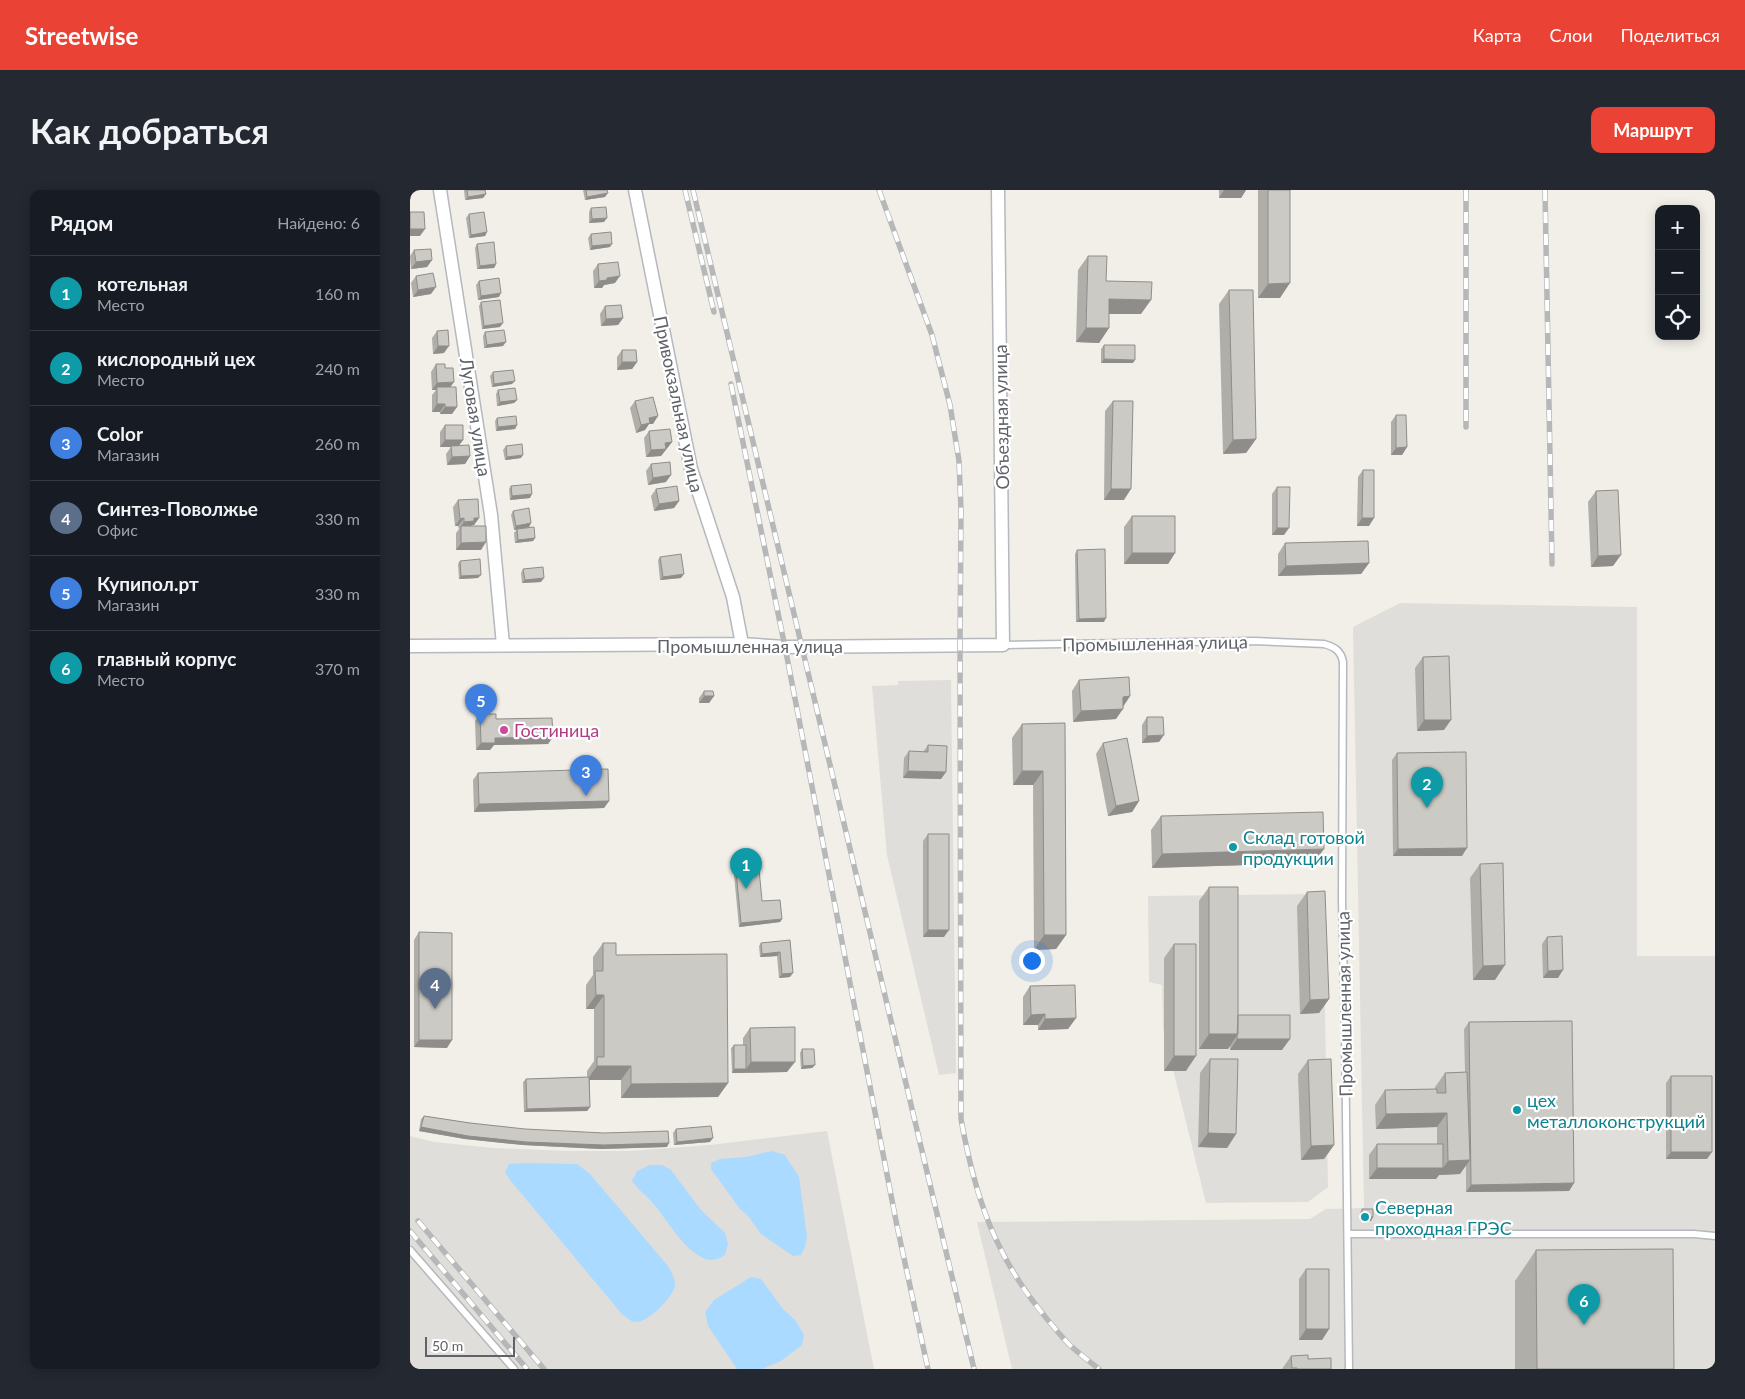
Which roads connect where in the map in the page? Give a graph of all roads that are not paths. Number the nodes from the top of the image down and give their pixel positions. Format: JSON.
{"nodes":[{"id":1,"x":440,"y":190,"type":"edge"},
{"id":2,"x":635,"y":190,"type":"edge"},
{"id":3,"x":998,"y":190,"type":"edge"},
{"id":4,"x":742,"y":644,"type":"junction"},
{"id":5,"x":502,"y":645,"type":"junction"},
{"id":6,"x":1003,"y":645,"type":"junction"},
{"id":7,"x":410,"y":646,"type":"edge"},
{"id":8,"x":1348,"y":1234,"type":"junction"},
{"id":9,"x":1715,"y":1236,"type":"edge"},
{"id":10,"x":410,"y":1250,"type":"edge"},
{"id":11,"x":514,"y":1369,"type":"edge"},
{"id":12,"x":1349,"y":1369,"type":"edge"}],
"edges":[{"from":1,"to":5,"type":"street","name":"Луговая улица"},
{"from":2,"to":4,"type":"street","name":"Привокзальная улица"},
{"from":3,"to":6,"type":"street","name":"Объездная улица"},
{"from":4,"to":5,"type":"street","name":"Промышленная улица"},
{"from":4,"to":6,"type":"street","name":"Промышленная улица"},
{"from":5,"to":7,"type":"street","name":"Промышленная улица"},
{"from":6,"to":8,"type":"lane","name":"Промышленная улица"},
{"from":8,"to":9,"type":"lane"},
{"from":8,"to":12,"type":"lane"},
{"from":10,"to":11,"type":"lane"}]}
